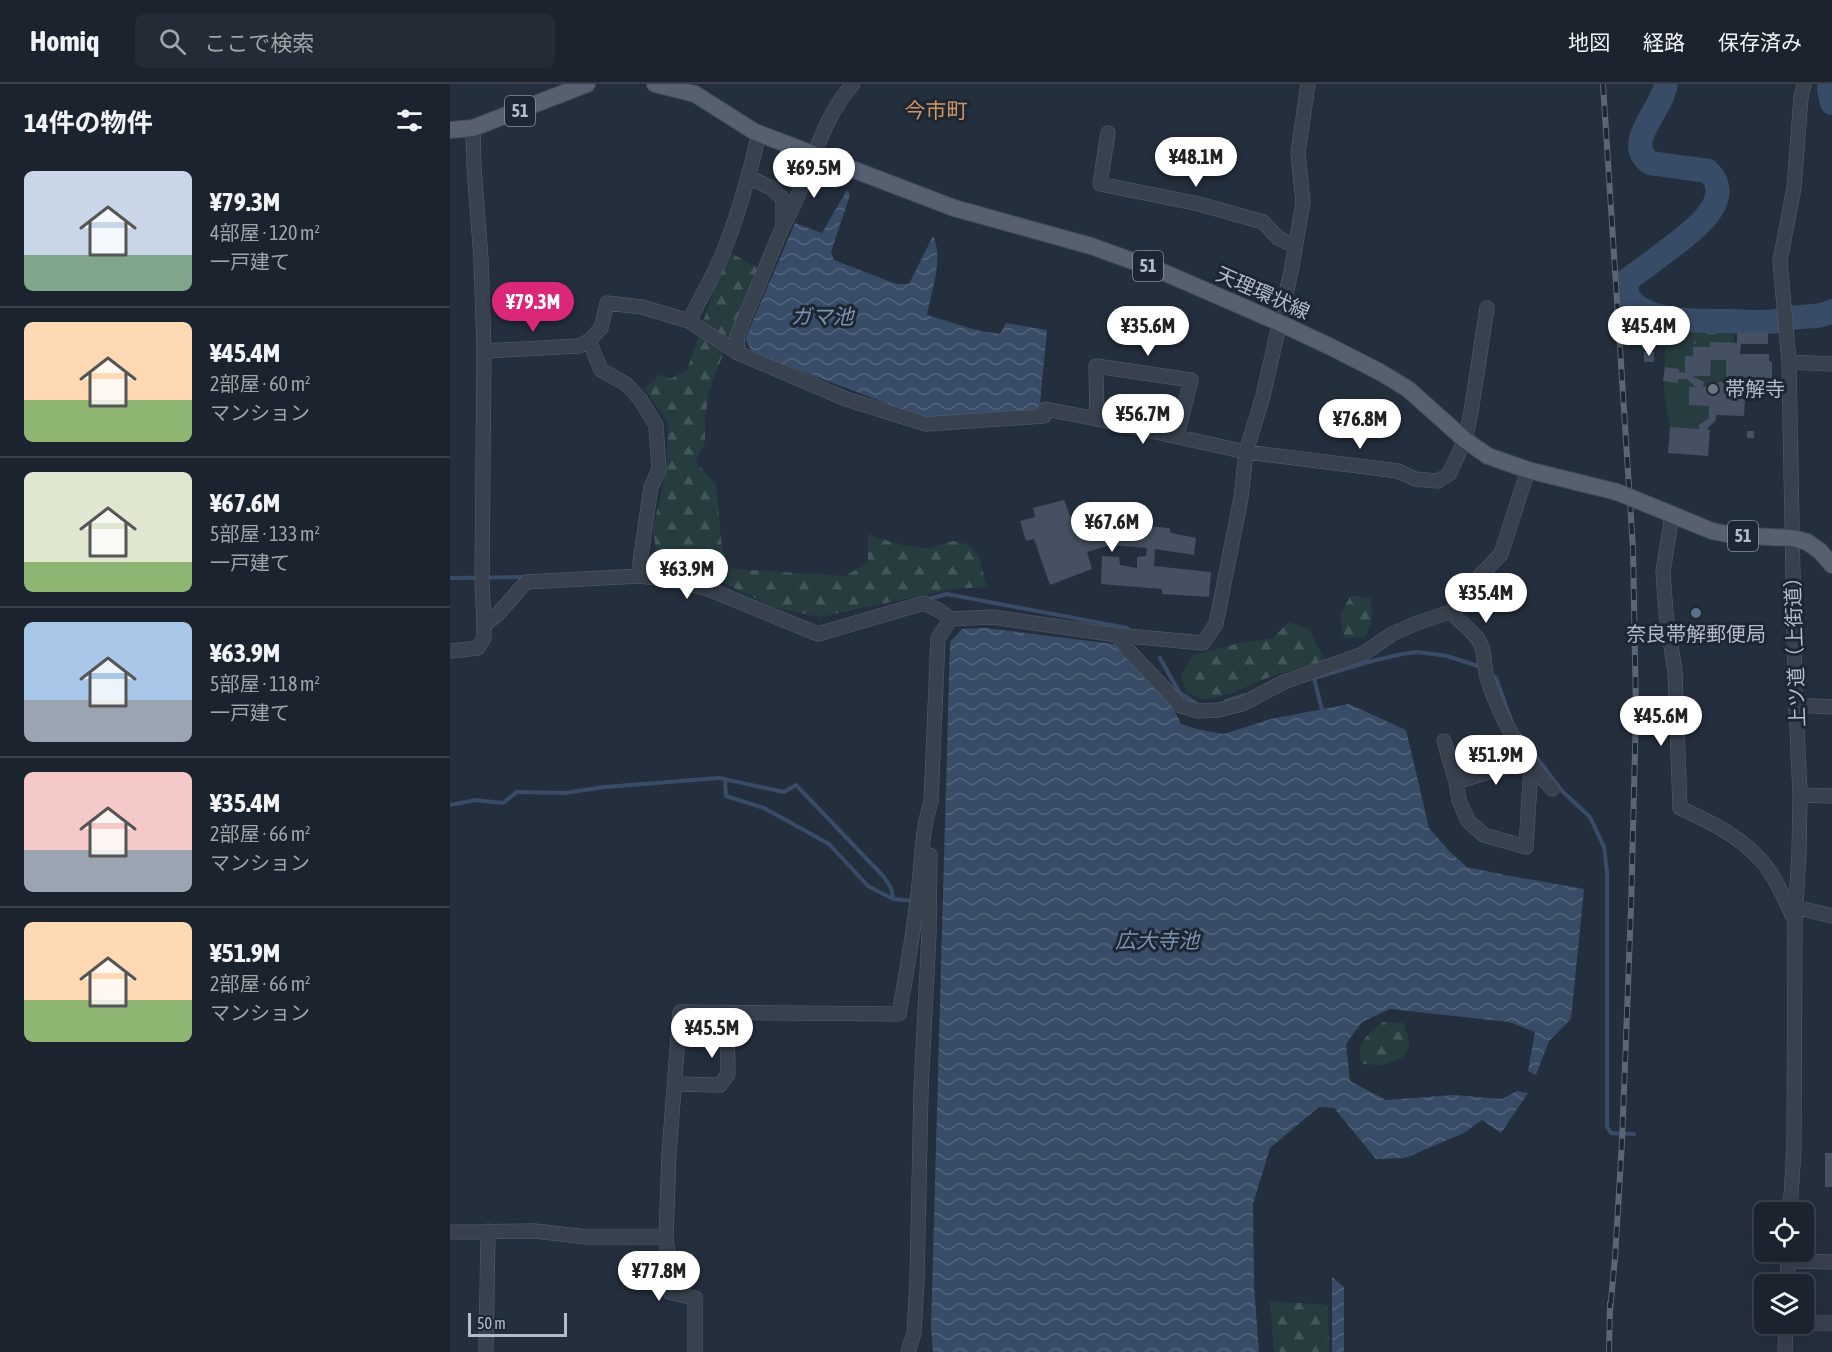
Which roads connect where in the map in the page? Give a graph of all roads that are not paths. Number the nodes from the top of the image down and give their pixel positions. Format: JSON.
{"nodes":[{"id":1,"x":587,"y":84,"type":"edge"},
{"id":2,"x":655,"y":84,"type":"edge"},
{"id":3,"x":853,"y":84,"type":"edge"},
{"id":4,"x":1308,"y":84,"type":"edge"},
{"id":5,"x":1804,"y":84,"type":"edge"},
{"id":6,"x":473,"y":128,"type":"junction"},
{"id":7,"x":450,"y":130,"type":"edge"},
{"id":8,"x":759,"y":133,"type":"junction"},
{"id":9,"x":1108,"y":133,"type":"dead end"},
{"id":10,"x":815,"y":155,"type":"junction"},
{"id":11,"x":749,"y":177,"type":"junction"},
{"id":12,"x":783,"y":226,"type":"junction"},
{"id":13,"x":1295,"y":246,"type":"junction"},
{"id":14,"x":1487,"y":308,"type":"dead end"},
{"id":15,"x":689,"y":321,"type":"junction"},
{"id":16,"x":1280,"y":322,"type":"junction"},
{"id":17,"x":589,"y":341,"type":"junction"},
{"id":18,"x":484,"y":351,"type":"junction"},
{"id":19,"x":738,"y":353,"type":"junction"},
{"id":20,"x":1789,"y":362,"type":"junction"},
{"id":21,"x":1832,"y":364,"type":"edge"},
{"id":22,"x":1097,"y":419,"type":"junction"},
{"id":23,"x":1177,"y":436,"type":"junction"},
{"id":24,"x":1465,"y":440,"type":"junction"},
{"id":25,"x":1246,"y":452,"type":"junction"},
{"id":26,"x":1528,"y":470,"type":"junction"},
{"id":27,"x":1672,"y":515,"type":"junction"},
{"id":28,"x":1792,"y":538,"type":"junction"},
{"id":29,"x":1832,"y":565,"type":"edge"},
{"id":30,"x":640,"y":570,"type":"junction"},
{"id":31,"x":1450,"y":612,"type":"junction"},
{"id":32,"x":951,"y":619,"type":"junction"},
{"id":33,"x":484,"y":626,"type":"junction"},
{"id":34,"x":1117,"y":635,"type":"junction"},
{"id":35,"x":450,"y":651,"type":"edge"},
{"id":36,"x":1796,"y":705,"type":"junction"},
{"id":37,"x":1832,"y":706,"type":"edge"},
{"id":38,"x":1444,"y":741,"type":"dead end"},
{"id":39,"x":1529,"y":763,"type":"junction"},
{"id":40,"x":1456,"y":782,"type":"junction"},
{"id":41,"x":1552,"y":789,"type":"dead end"},
{"id":42,"x":1800,"y":795,"type":"junction"},
{"id":43,"x":1832,"y":796,"type":"edge"},
{"id":44,"x":931,"y":802,"type":"junction"},
{"id":45,"x":1795,"y":914,"type":"junction"},
{"id":46,"x":1832,"y":916,"type":"edge"},
{"id":47,"x":727,"y":1012,"type":"junction"},
{"id":48,"x":675,"y":1084,"type":"junction"},
{"id":49,"x":1791,"y":1202,"type":"edge"},
{"id":50,"x":488,"y":1231,"type":"junction"},
{"id":51,"x":450,"y":1232,"type":"edge"},
{"id":52,"x":666,"y":1237,"type":"junction"},
{"id":53,"x":1814,"y":1260,"type":"edge"},
{"id":54,"x":1832,"y":1262,"type":"edge"},
{"id":55,"x":1814,"y":1323,"type":"edge"},
{"id":56,"x":1832,"y":1323,"type":"edge"},
{"id":57,"x":1786,"y":1334,"type":"edge"},
{"id":58,"x":486,"y":1352,"type":"edge"},
{"id":59,"x":695,"y":1352,"type":"edge"},
{"id":60,"x":908,"y":1352,"type":"edge"},
{"id":61,"x":1785,"y":1352,"type":"edge"}],
"edges":[{"from":1,"to":6,"type":"main road","number":"51"},
{"from":2,"to":8,"type":"main road","name":"天理環状線","number":"51"},
{"from":3,"to":10,"type":"street"},
{"from":4,"to":13,"type":"street"},
{"from":5,"to":20,"type":"street","name":"上ツ道（上街道）"},
{"from":6,"to":7,"type":"main road","number":"51"},
{"from":6,"to":18,"type":"street"},
{"from":8,"to":10,"type":"main road","name":"天理環状線","number":"51"},
{"from":8,"to":11,"type":"street"},
{"from":9,"to":13,"type":"street"},
{"from":10,"to":12,"type":"street"},
{"from":10,"to":16,"type":"main road","name":"天理環状線","number":"51"},
{"from":11,"to":12,"type":"street"},
{"from":11,"to":15,"type":"street"},
{"from":12,"to":19,"type":"street"},
{"from":13,"to":16,"type":"street"},
{"from":14,"to":24,"type":"street"},
{"from":15,"to":17,"type":"street"},
{"from":15,"to":19,"type":"street"},
{"from":16,"to":24,"type":"main road","name":"天理環状線","number":"51"},
{"from":16,"to":25,"type":"street"},
{"from":17,"to":18,"type":"street"},
{"from":17,"to":30,"type":"street"},
{"from":18,"to":33,"type":"street"},
{"from":19,"to":22,"type":"street"},
{"from":20,"to":21,"type":"street"},
{"from":20,"to":28,"type":"street","name":"上ツ道（上街道）"},
{"from":22,"to":23,"type":"street"},
{"from":22,"to":23,"type":"street"},
{"from":23,"to":25,"type":"street"},
{"from":24,"to":25,"type":"street"},
{"from":24,"to":26,"type":"main road","name":"天理環状線","number":"51"},
{"from":25,"to":34,"type":"street"},
{"from":26,"to":27,"type":"main road","name":"天理環状線","number":"51","bridge":true},
{"from":26,"to":31,"type":"street"},
{"from":27,"to":28,"type":"main road","name":"天理環状線","number":"51"},
{"from":27,"to":45,"type":"street"},
{"from":28,"to":29,"type":"main road","name":"天理環状線","number":"51"},
{"from":28,"to":36,"type":"street","name":"上ツ道（上街道）"},
{"from":30,"to":32,"type":"street"},
{"from":30,"to":33,"type":"street"},
{"from":31,"to":34,"type":"street"},
{"from":31,"to":39,"type":"street"},
{"from":32,"to":34,"type":"street"},
{"from":32,"to":44,"type":"street"},
{"from":33,"to":35,"type":"street"},
{"from":36,"to":37,"type":"street"},
{"from":36,"to":42,"type":"street","name":"上ツ道（上街道）"},
{"from":38,"to":40,"type":"street"},
{"from":39,"to":40,"type":"street"},
{"from":39,"to":40,"type":"street"},
{"from":39,"to":41,"type":"street"},
{"from":42,"to":43,"type":"street"},
{"from":42,"to":45,"type":"street","name":"上ツ道（上街道）"},
{"from":44,"to":47,"type":"street"},
{"from":44,"to":60,"type":"street"},
{"from":45,"to":46,"type":"street"},
{"from":45,"to":49,"type":"street","name":"上ツ道（上街道）"},
{"from":47,"to":48,"type":"street"},
{"from":47,"to":48,"type":"street"},
{"from":48,"to":52,"type":"street"},
{"from":50,"to":51,"type":"street"},
{"from":50,"to":52,"type":"street"},
{"from":50,"to":58,"type":"street"},
{"from":52,"to":59,"type":"street"},
{"from":53,"to":54,"type":"street"},
{"from":55,"to":56,"type":"street"},
{"from":57,"to":61,"type":"street"}]}
